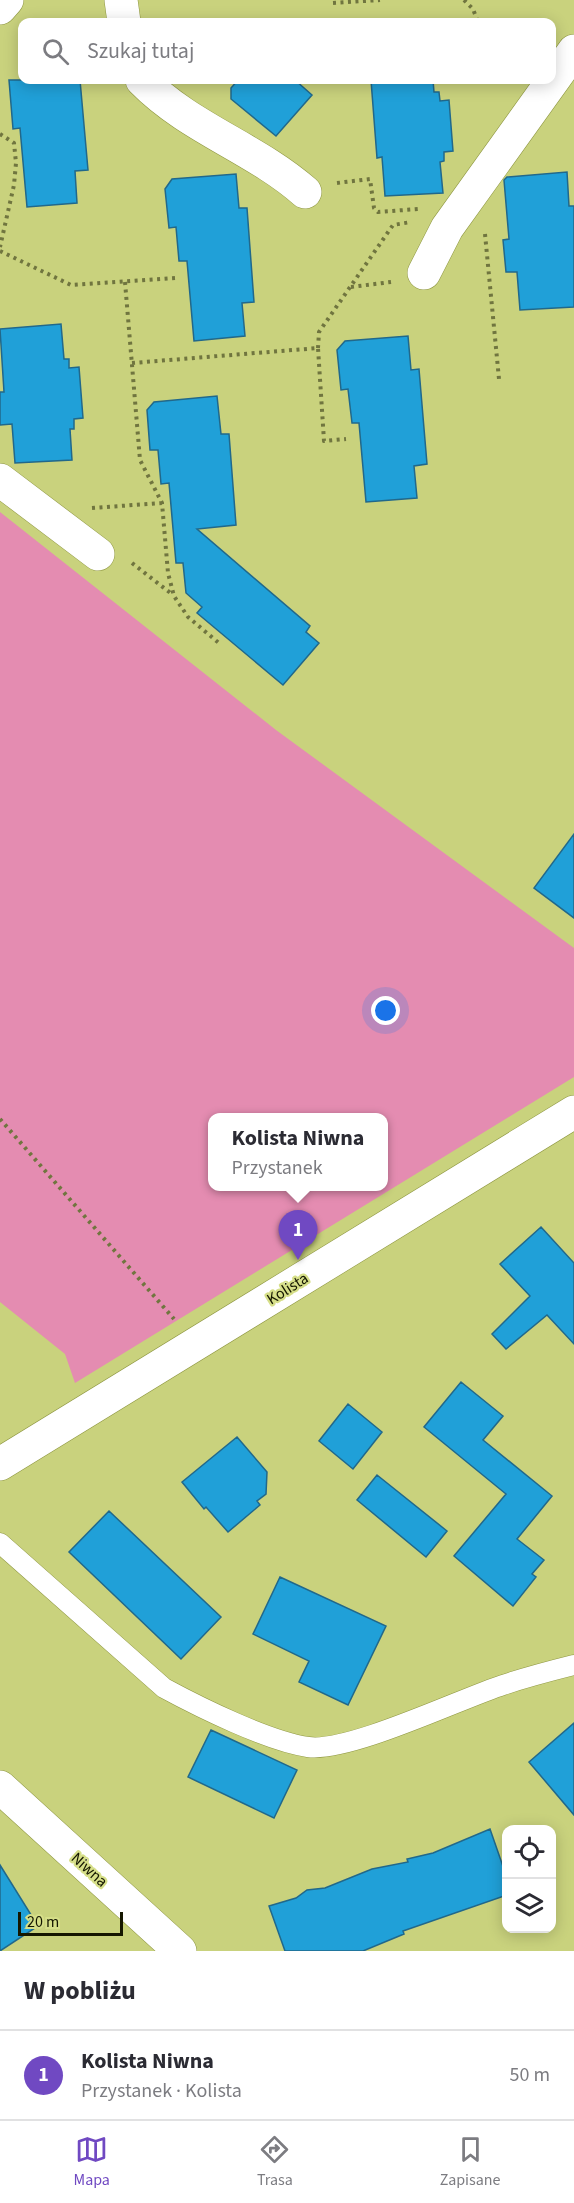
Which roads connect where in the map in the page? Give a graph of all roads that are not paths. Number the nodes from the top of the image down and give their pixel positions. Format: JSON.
{"nodes":[{"id":1,"x":6,"y":0,"type":"edge"},
{"id":2,"x":121,"y":0,"type":"edge"},
{"id":3,"x":0,"y":8,"type":"edge"},
{"id":4,"x":123,"y":18,"type":"edge"},
{"id":5,"x":574,"y":51,"type":"edge"},
{"id":6,"x":556,"y":76,"type":"edge"},
{"id":7,"x":147,"y":84,"type":"edge"},
{"id":8,"x":550,"y":84,"type":"edge"},
{"id":9,"x":305,"y":192,"type":"road end"},
{"id":10,"x":424,"y":273,"type":"dead end"},
{"id":11,"x":0,"y":480,"type":"edge"},
{"id":12,"x":98,"y":554,"type":"road end"},
{"id":13,"x":574,"y":1112,"type":"edge"},
{"id":14,"x":0,"y":1464,"type":"edge"},
{"id":15,"x":0,"y":1543,"type":"edge"},
{"id":16,"x":574,"y":1665,"type":"edge"},
{"id":17,"x":0,"y":1787,"type":"edge"},
{"id":18,"x":180,"y":1951,"type":"edge"}],
"edges":[{"from":1,"to":3,"type":"street"},
{"from":2,"to":4,"type":"street"},
{"from":5,"to":6,"type":"street"},
{"from":7,"to":9,"type":"street"},
{"from":8,"to":10,"type":"street"},
{"from":11,"to":12,"type":"street"},
{"from":13,"to":14,"type":"street","name":"Kolista"},
{"from":15,"to":16,"type":"lane"},
{"from":17,"to":18,"type":"street","name":"Niwna"}]}
